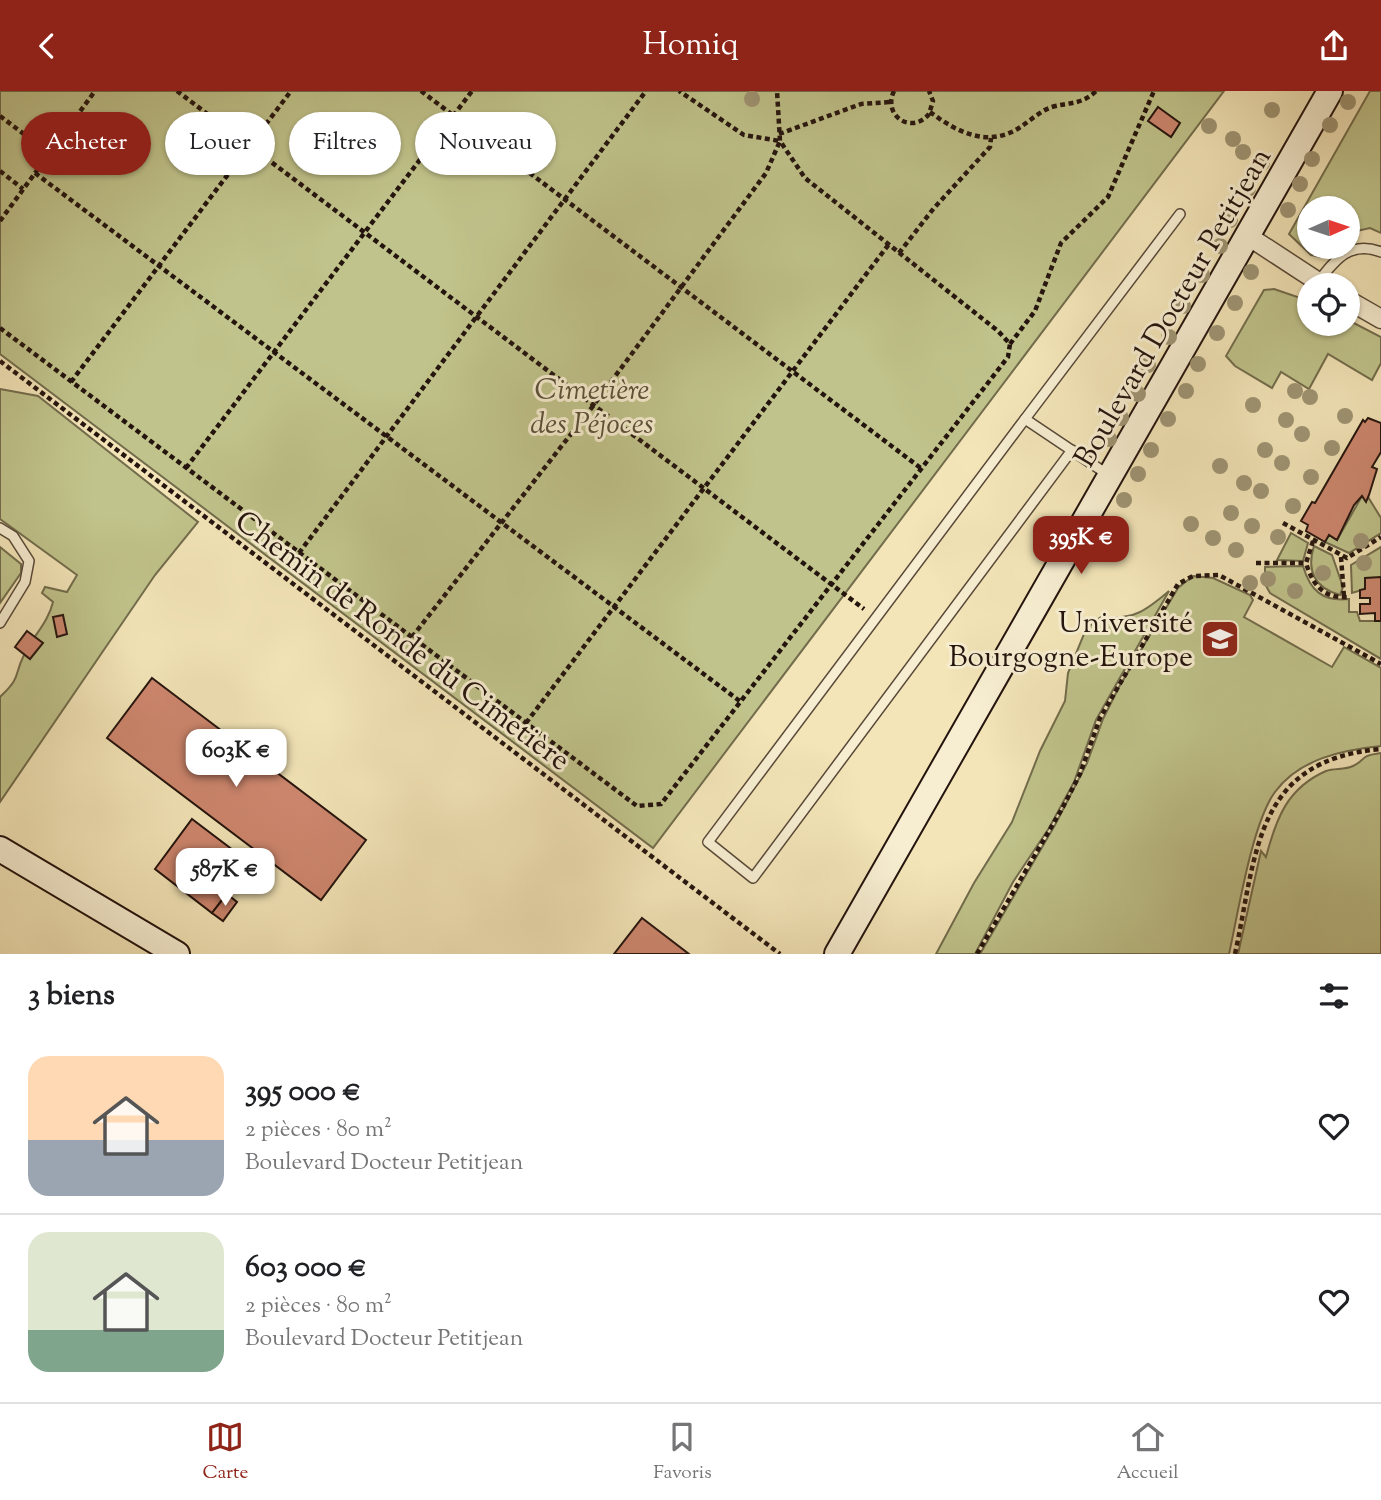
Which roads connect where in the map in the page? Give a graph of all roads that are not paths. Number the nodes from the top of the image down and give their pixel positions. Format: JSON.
{"nodes":[{"id":1,"x":1330,"y":91,"type":"edge"},
{"id":2,"x":1180,"y":214,"type":"dead end"},
{"id":3,"x":1248,"y":236,"type":"junction"},
{"id":4,"x":1381,"y":252,"type":"edge"},
{"id":5,"x":1304,"y":273,"type":"edge"},
{"id":6,"x":1327,"y":273,"type":"edge"},
{"id":7,"x":1360,"y":307,"type":"edge"},
{"id":8,"x":1381,"y":319,"type":"edge"},
{"id":9,"x":1025,"y":419,"type":"junction"},
{"id":10,"x":1072,"y":450,"type":"junction"},
{"id":11,"x":1112,"y":477,"type":"junction"},
{"id":12,"x":0,"y":528,"type":"edge"},
{"id":13,"x":0,"y":623,"type":"edge"},
{"id":14,"x":0,"y":849,"type":"edge"},
{"id":15,"x":177,"y":954,"type":"edge"},
{"id":16,"x":837,"y":954,"type":"edge"}],
"edges":[{"from":1,"to":3,"type":"main road","name":"Boulevard Docteur Petitjean"},
{"from":2,"to":9,"type":"lane"},
{"from":3,"to":5,"type":"street"},
{"from":3,"to":11,"type":"main road","name":"Boulevard Docteur Petitjean"},
{"from":4,"to":6,"type":"lane"},
{"from":7,"to":8,"type":"street"},
{"from":9,"to":10,"type":"lane"},
{"from":9,"to":10,"type":"lane"},
{"from":10,"to":11,"type":"lane"},
{"from":11,"to":16,"type":"main road","name":"Boulevard Docteur Petitjean"},
{"from":12,"to":13,"type":"lane"},
{"from":14,"to":15,"type":"main road"}]}
